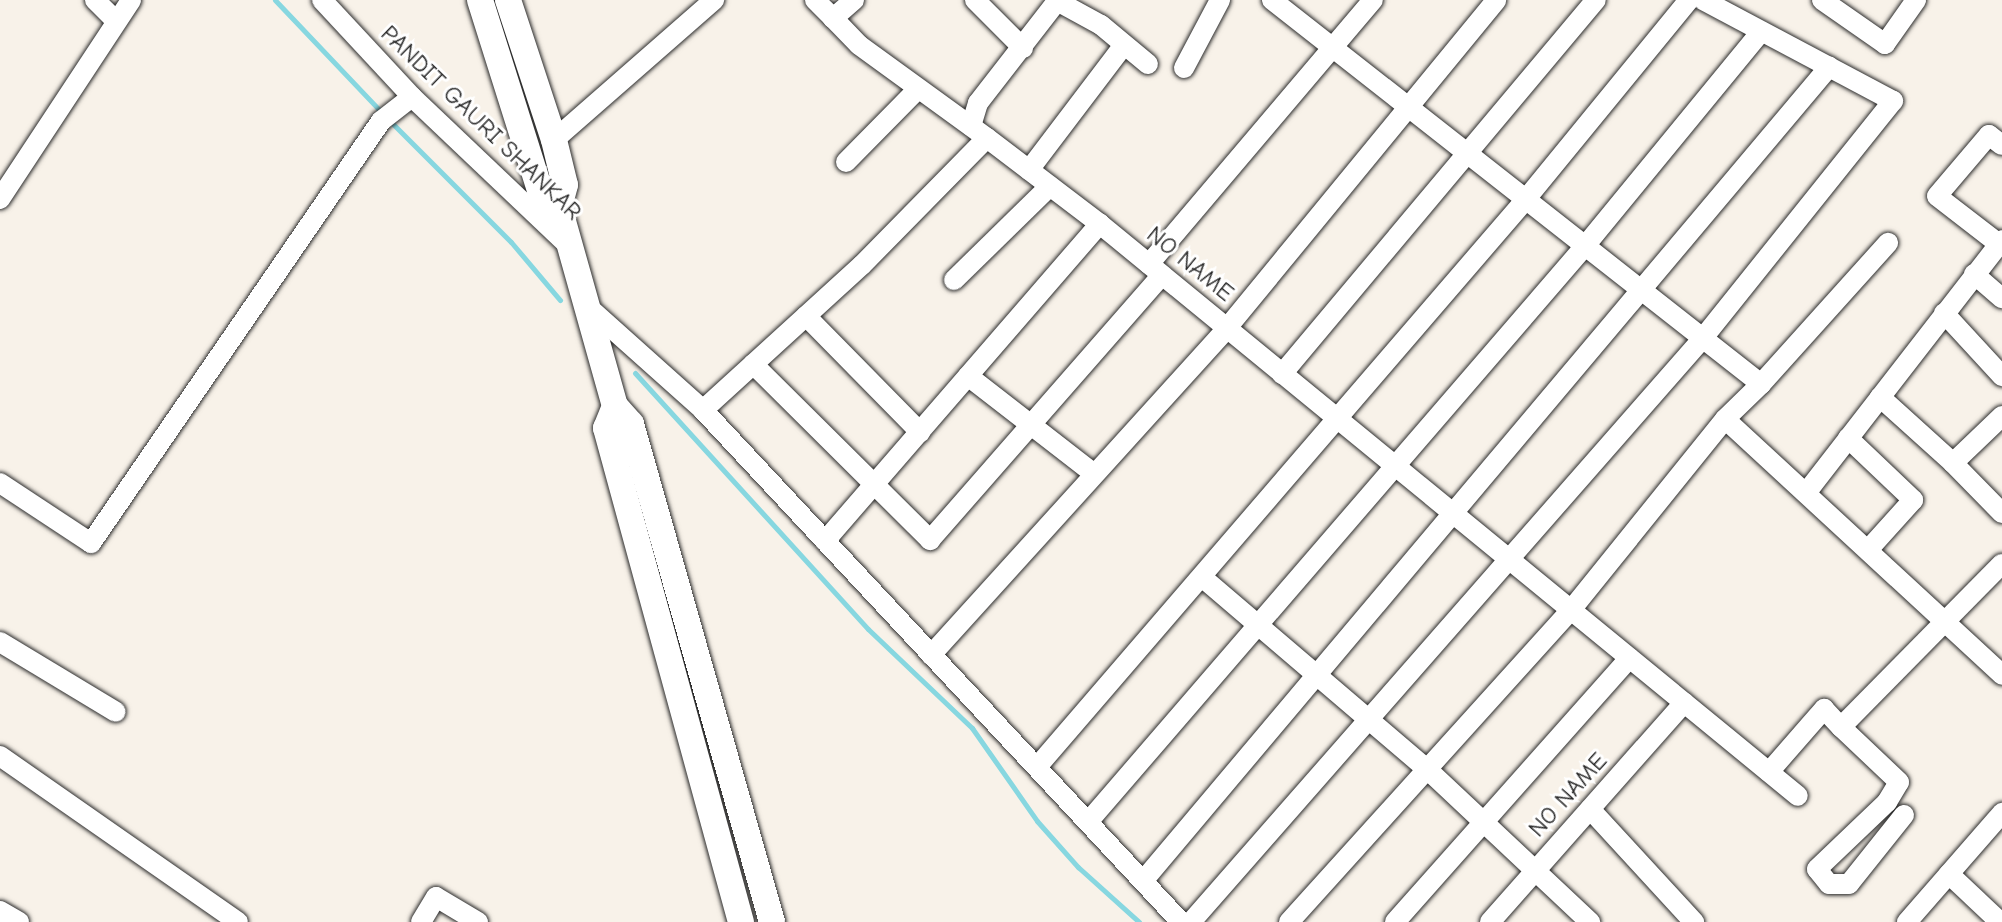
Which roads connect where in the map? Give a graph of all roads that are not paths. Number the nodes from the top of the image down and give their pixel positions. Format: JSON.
{"nodes":[{"id":1,"x":95,"y":0,"type":"edge"},
{"id":2,"x":131,"y":0,"type":"edge"},
{"id":3,"x":322,"y":0,"type":"edge"},
{"id":4,"x":480,"y":0,"type":"edge"},
{"id":5,"x":508,"y":0,"type":"edge"},
{"id":6,"x":714,"y":0,"type":"edge"},
{"id":7,"x":815,"y":0,"type":"edge"},
{"id":8,"x":854,"y":0,"type":"edge"},
{"id":9,"x":975,"y":0,"type":"edge"},
{"id":10,"x":1058,"y":0,"type":"edge"},
{"id":11,"x":1220,"y":0,"type":"edge"},
{"id":12,"x":1272,"y":0,"type":"edge"},
{"id":13,"x":1373,"y":0,"type":"edge"},
{"id":14,"x":1496,"y":0,"type":"edge"},
{"id":15,"x":1596,"y":0,"type":"edge"},
{"id":16,"x":1689,"y":0,"type":"edge"},
{"id":17,"x":1703,"y":0,"type":"edge"},
{"id":18,"x":1822,"y":0,"type":"edge"},
{"id":19,"x":1916,"y":0,"type":"edge"},
{"id":20,"x":833,"y":18,"type":"junction"},
{"id":21,"x":115,"y":20,"type":"junction"},
{"id":22,"x":1761,"y":32,"type":"junction"},
{"id":23,"x":1123,"y":46,"type":"junction"},
{"id":24,"x":1023,"y":48,"type":"junction"},
{"id":25,"x":1333,"y":48,"type":"junction"},
{"id":26,"x":1148,"y":64,"type":"dead end"},
{"id":27,"x":1829,"y":67,"type":"junction"},
{"id":28,"x":1184,"y":68,"type":"dead end"},
{"id":29,"x":917,"y":90,"type":"junction"},
{"id":30,"x":412,"y":97,"type":"junction"},
{"id":31,"x":1405,"y":105,"type":"junction"},
{"id":32,"x":979,"y":132,"type":"junction"},
{"id":33,"x":554,"y":140,"type":"junction"},
{"id":34,"x":2002,"y":145,"type":"edge"},
{"id":35,"x":1465,"y":152,"type":"junction"},
{"id":36,"x":846,"y":162,"type":"dead end"},
{"id":37,"x":1029,"y":170,"type":"junction"},
{"id":38,"x":1050,"y":186,"type":"junction"},
{"id":39,"x":0,"y":199,"type":"edge"},
{"id":40,"x":1526,"y":199,"type":"junction"},
{"id":41,"x":559,"y":207,"type":"junction"},
{"id":42,"x":1100,"y":224,"type":"junction"},
{"id":43,"x":2000,"y":242,"type":"edge"},
{"id":44,"x":1888,"y":243,"type":"dead end"},
{"id":45,"x":1585,"y":246,"type":"junction"},
{"id":46,"x":570,"y":247,"type":"junction"},
{"id":47,"x":1155,"y":269,"type":"junction"},
{"id":48,"x":1974,"y":274,"type":"junction"},
{"id":49,"x":954,"y":280,"type":"dead end"},
{"id":50,"x":1643,"y":292,"type":"junction"},
{"id":51,"x":2002,"y":298,"type":"edge"},
{"id":52,"x":588,"y":307,"type":"junction"},
{"id":53,"x":1944,"y":313,"type":"junction"},
{"id":54,"x":806,"y":316,"type":"junction"},
{"id":55,"x":1227,"y":328,"type":"junction"},
{"id":56,"x":1703,"y":338,"type":"junction"},
{"id":57,"x":753,"y":364,"type":"junction"},
{"id":58,"x":1282,"y":374,"type":"junction"},
{"id":59,"x":968,"y":376,"type":"junction"},
{"id":60,"x":2002,"y":376,"type":"edge"},
{"id":61,"x":1761,"y":384,"type":"junction"},
{"id":62,"x":1880,"y":397,"type":"junction"},
{"id":63,"x":615,"y":406,"type":"junction"},
{"id":64,"x":703,"y":410,"type":"junction"},
{"id":65,"x":2002,"y":416,"type":"edge"},
{"id":66,"x":1338,"y":419,"type":"junction"},
{"id":67,"x":1725,"y":419,"type":"junction"},
{"id":68,"x":1029,"y":423,"type":"junction"},
{"id":69,"x":920,"y":432,"type":"junction"},
{"id":70,"x":1848,"y":438,"type":"junction"},
{"id":71,"x":1953,"y":463,"type":"junction"},
{"id":72,"x":1394,"y":465,"type":"junction"},
{"id":73,"x":1093,"y":473,"type":"junction"},
{"id":74,"x":0,"y":483,"type":"edge"},
{"id":75,"x":873,"y":486,"type":"junction"},
{"id":76,"x":1806,"y":493,"type":"junction"},
{"id":77,"x":1451,"y":512,"type":"junction"},
{"id":78,"x":2002,"y":513,"type":"edge"},
{"id":79,"x":825,"y":541,"type":"junction"},
{"id":80,"x":1868,"y":550,"type":"junction"},
{"id":81,"x":1506,"y":557,"type":"junction"},
{"id":82,"x":2002,"y":564,"type":"edge"},
{"id":83,"x":1203,"y":578,"type":"junction"},
{"id":84,"x":1571,"y":610,"type":"junction"},
{"id":85,"x":1946,"y":622,"type":"junction"},
{"id":86,"x":1260,"y":625,"type":"junction"},
{"id":87,"x":0,"y":642,"type":"edge"},
{"id":88,"x":931,"y":655,"type":"junction"},
{"id":89,"x":1629,"y":658,"type":"junction"},
{"id":90,"x":1316,"y":671,"type":"junction"},
{"id":91,"x":2002,"y":675,"type":"edge"},
{"id":92,"x":1684,"y":703,"type":"junction"},
{"id":93,"x":116,"y":712,"type":"dead end"},
{"id":94,"x":1370,"y":719,"type":"junction"},
{"id":95,"x":1841,"y":727,"type":"junction"},
{"id":96,"x":0,"y":756,"type":"edge"},
{"id":97,"x":1037,"y":767,"type":"junction"},
{"id":98,"x":1427,"y":769,"type":"junction"},
{"id":99,"x":1769,"y":772,"type":"junction"},
{"id":100,"x":1798,"y":796,"type":"dead end"},
{"id":101,"x":1590,"y":809,"type":"junction"},
{"id":102,"x":2002,"y":813,"type":"edge"},
{"id":103,"x":1904,"y":815,"type":"dead end"},
{"id":104,"x":1485,"y":821,"type":"junction"},
{"id":105,"x":1088,"y":822,"type":"junction"},
{"id":106,"x":1538,"y":868,"type":"junction"},
{"id":107,"x":1949,"y":874,"type":"junction"},
{"id":108,"x":1143,"y":881,"type":"junction"},
{"id":109,"x":761,"y":882,"type":"junction"},
{"id":110,"x":732,"y":890,"type":"junction"},
{"id":111,"x":0,"y":911,"type":"edge"},
{"id":112,"x":19,"y":922,"type":"edge"},
{"id":113,"x":238,"y":922,"type":"edge"},
{"id":114,"x":421,"y":922,"type":"edge"},
{"id":115,"x":478,"y":922,"type":"edge"},
{"id":116,"x":741,"y":922,"type":"edge"},
{"id":117,"x":772,"y":922,"type":"edge"},
{"id":118,"x":1181,"y":922,"type":"edge"},
{"id":119,"x":1191,"y":922,"type":"edge"},
{"id":120,"x":1289,"y":922,"type":"edge"},
{"id":121,"x":1395,"y":922,"type":"edge"},
{"id":122,"x":1490,"y":922,"type":"edge"},
{"id":123,"x":1590,"y":922,"type":"edge"},
{"id":124,"x":1694,"y":922,"type":"edge"},
{"id":125,"x":1907,"y":922,"type":"edge"},
{"id":126,"x":2000,"y":922,"type":"edge"}],
"edges":[{"from":1,"to":21,"type":"street"},
{"from":2,"to":21,"type":"street"},
{"from":3,"to":30,"type":"street","name":"PANDIT GAURI SHANKAR"},
{"from":4,"to":41,"type":"main road"},
{"from":5,"to":33,"type":"main road"},
{"from":6,"to":33,"type":"street"},
{"from":7,"to":20,"type":"street","name":"NO NAME"},
{"from":8,"to":20,"type":"street"},
{"from":9,"to":24,"type":"street"},
{"from":10,"to":23,"type":"street"},
{"from":10,"to":24,"type":"street"},
{"from":11,"to":28,"type":"street"},
{"from":12,"to":25,"type":"street"},
{"from":13,"to":25,"type":"street"},
{"from":14,"to":31,"type":"street"},
{"from":15,"to":35,"type":"street"},
{"from":16,"to":40,"type":"street"},
{"from":17,"to":22,"type":"street"},
{"from":18,"to":19,"type":"street"},
{"from":20,"to":29,"type":"street","name":"NO NAME"},
{"from":21,"to":39,"type":"street"},
{"from":22,"to":27,"type":"street"},
{"from":22,"to":45,"type":"street"},
{"from":23,"to":26,"type":"street"},
{"from":23,"to":37,"type":"street"},
{"from":24,"to":32,"type":"street"},
{"from":25,"to":31,"type":"street"},
{"from":25,"to":47,"type":"street"},
{"from":27,"to":50,"type":"street"},
{"from":27,"to":56,"type":"street"},
{"from":29,"to":32,"type":"street","name":"NO NAME"},
{"from":29,"to":36,"type":"street"},
{"from":30,"to":46,"type":"street","name":"PANDIT GAURI SHANKAR"},
{"from":30,"to":74,"type":"street"},
{"from":31,"to":35,"type":"street"},
{"from":31,"to":55,"type":"street"},
{"from":32,"to":37,"type":"street","name":"NO NAME"},
{"from":32,"to":54,"type":"street"},
{"from":33,"to":41,"type":"main road"},
{"from":34,"to":43,"type":"street"},
{"from":35,"to":40,"type":"street"},
{"from":35,"to":58,"type":"street"},
{"from":37,"to":38,"type":"street","name":"NO NAME"},
{"from":38,"to":42,"type":"street","name":"NO NAME"},
{"from":38,"to":49,"type":"street"},
{"from":40,"to":45,"type":"street"},
{"from":40,"to":66,"type":"street"},
{"from":41,"to":46,"type":"main road"},
{"from":42,"to":47,"type":"street","name":"NO NAME"},
{"from":42,"to":59,"type":"street"},
{"from":43,"to":48,"type":"street"},
{"from":44,"to":61,"type":"street"},
{"from":45,"to":50,"type":"street"},
{"from":45,"to":72,"type":"street"},
{"from":46,"to":52,"type":"main road"},
{"from":47,"to":55,"type":"street","name":"NO NAME"},
{"from":47,"to":68,"type":"street"},
{"from":48,"to":51,"type":"street"},
{"from":48,"to":53,"type":"street"},
{"from":50,"to":56,"type":"street"},
{"from":50,"to":77,"type":"street"},
{"from":52,"to":63,"type":"main road"},
{"from":52,"to":64,"type":"street"},
{"from":53,"to":60,"type":"street"},
{"from":53,"to":62,"type":"street"},
{"from":54,"to":57,"type":"street"},
{"from":54,"to":69,"type":"street"},
{"from":55,"to":58,"type":"street","name":"NO NAME"},
{"from":55,"to":73,"type":"street"},
{"from":56,"to":61,"type":"street"},
{"from":56,"to":81,"type":"street"},
{"from":57,"to":64,"type":"street"},
{"from":57,"to":75,"type":"street"},
{"from":58,"to":66,"type":"street","name":"NO NAME"},
{"from":59,"to":68,"type":"street"},
{"from":59,"to":69,"type":"street"},
{"from":61,"to":67,"type":"street"},
{"from":62,"to":70,"type":"street"},
{"from":62,"to":71,"type":"street"},
{"from":63,"to":109,"type":"main road"},
{"from":63,"to":110,"type":"main road"},
{"from":64,"to":79,"type":"street"},
{"from":65,"to":71,"type":"street"},
{"from":66,"to":72,"type":"street","name":"NO NAME"},
{"from":66,"to":83,"type":"street"},
{"from":67,"to":76,"type":"street"},
{"from":67,"to":84,"type":"street"},
{"from":68,"to":73,"type":"street"},
{"from":68,"to":75,"type":"street"},
{"from":69,"to":75,"type":"street"},
{"from":70,"to":76,"type":"street"},
{"from":70,"to":80,"type":"street"},
{"from":71,"to":78,"type":"street"},
{"from":72,"to":77,"type":"street","name":"NO NAME"},
{"from":72,"to":86,"type":"street"},
{"from":73,"to":88,"type":"street"},
{"from":75,"to":79,"type":"street"},
{"from":76,"to":80,"type":"street"},
{"from":77,"to":81,"type":"street","name":"NO NAME"},
{"from":77,"to":90,"type":"street"},
{"from":79,"to":88,"type":"street"},
{"from":80,"to":85,"type":"street"},
{"from":81,"to":84,"type":"street","name":"NO NAME"},
{"from":81,"to":94,"type":"street"},
{"from":82,"to":85,"type":"street"},
{"from":83,"to":86,"type":"street"},
{"from":83,"to":97,"type":"street"},
{"from":84,"to":89,"type":"street","name":"NO NAME"},
{"from":84,"to":98,"type":"street"},
{"from":85,"to":91,"type":"street"},
{"from":85,"to":95,"type":"street"},
{"from":86,"to":90,"type":"street"},
{"from":86,"to":105,"type":"street"},
{"from":87,"to":93,"type":"street"},
{"from":88,"to":97,"type":"street"},
{"from":89,"to":92,"type":"street","name":"NO NAME"},
{"from":89,"to":104,"type":"street","name":"NO NAME"},
{"from":90,"to":94,"type":"street"},
{"from":90,"to":108,"type":"street"},
{"from":92,"to":99,"type":"street","name":"NO NAME"},
{"from":92,"to":101,"type":"street","name":"NO NAME"},
{"from":94,"to":98,"type":"street"},
{"from":94,"to":119,"type":"street"},
{"from":95,"to":99,"type":"street"},
{"from":95,"to":103,"type":"street"},
{"from":96,"to":113,"type":"street"},
{"from":97,"to":105,"type":"street"},
{"from":98,"to":104,"type":"street"},
{"from":98,"to":120,"type":"street"},
{"from":99,"to":100,"type":"street","name":"NO NAME"},
{"from":101,"to":106,"type":"street","name":"NO NAME"},
{"from":101,"to":124,"type":"street"},
{"from":102,"to":107,"type":"street"},
{"from":104,"to":106,"type":"street"},
{"from":104,"to":121,"type":"street","name":"NO NAME"},
{"from":105,"to":108,"type":"street"},
{"from":106,"to":122,"type":"street","name":"NO NAME"},
{"from":106,"to":123,"type":"street"},
{"from":107,"to":125,"type":"street"},
{"from":107,"to":126,"type":"street"},
{"from":108,"to":118,"type":"street"},
{"from":109,"to":110,"type":"main road"},
{"from":109,"to":117,"type":"main road"},
{"from":110,"to":116,"type":"main road"},
{"from":111,"to":112,"type":"street"},
{"from":114,"to":115,"type":"street"}]}
